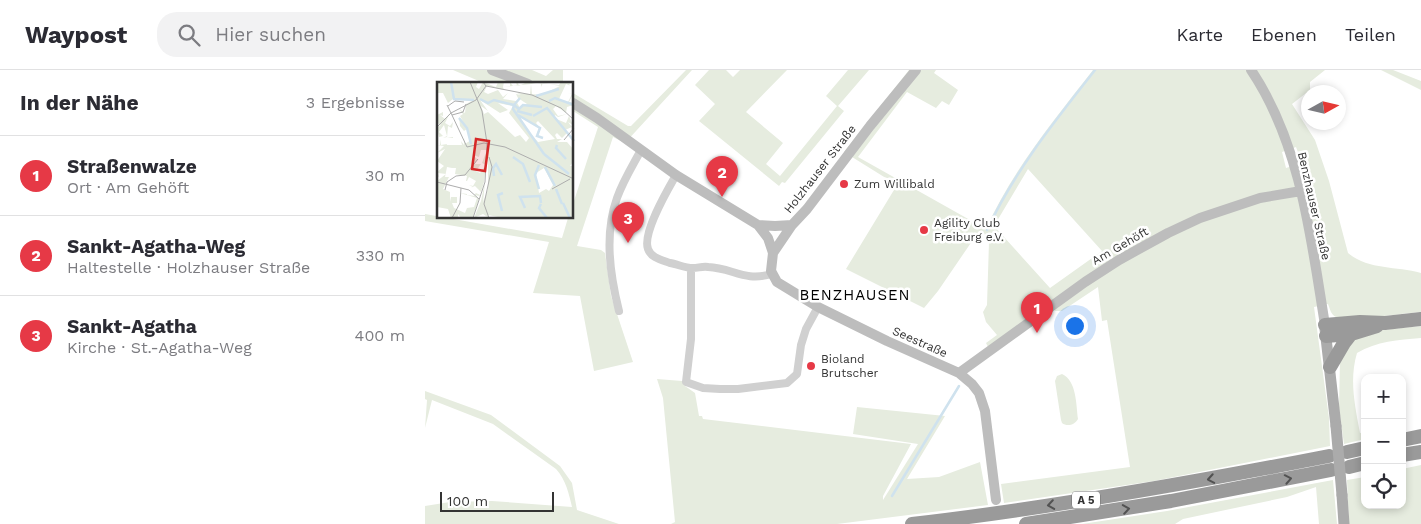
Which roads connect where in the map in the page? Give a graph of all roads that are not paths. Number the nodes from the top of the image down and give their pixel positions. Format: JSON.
{"nodes":[{"id":1,"x":492,"y":70,"type":"edge"},
{"id":2,"x":916,"y":70,"type":"edge"},
{"id":3,"x":1251,"y":70,"type":"edge"},
{"id":4,"x":523,"y":82,"type":"edge"},
{"id":5,"x":574,"y":104,"type":"edge"},
{"id":6,"x":641,"y":150,"type":"junction"},
{"id":7,"x":676,"y":174,"type":"junction"},
{"id":8,"x":1301,"y":191,"type":"junction"},
{"id":9,"x":758,"y":225,"type":"junction"},
{"id":10,"x":792,"y":225,"type":"junction"},
{"id":11,"x":773,"y":253,"type":"junction"},
{"id":12,"x":691,"y":268,"type":"junction"},
{"id":13,"x":772,"y":274,"type":"junction"},
{"id":14,"x":818,"y":306,"type":"junction"},
{"id":15,"x":619,"y":311,"type":"dead end"},
{"id":16,"x":1421,"y":319,"type":"edge"},
{"id":17,"x":1385,"y":323,"type":"junction"},
{"id":18,"x":1325,"y":331,"type":"junction"},
{"id":19,"x":1351,"y":334,"type":"junction"},
{"id":20,"x":973,"y":364,"type":"junction"},
{"id":21,"x":1330,"y":367,"type":"junction"},
{"id":22,"x":959,"y":373,"type":"junction"},
{"id":23,"x":969,"y":380,"type":"junction"},
{"id":24,"x":1421,"y":436,"type":"edge"},
{"id":25,"x":1406,"y":439,"type":"edge"},
{"id":26,"x":1361,"y":449,"type":"edge"},
{"id":27,"x":1347,"y":452,"type":"dead end"},
{"id":28,"x":1421,"y":452,"type":"edge"},
{"id":29,"x":1406,"y":455,"type":"edge"},
{"id":30,"x":1329,"y":456,"type":"dead end"},
{"id":31,"x":1361,"y":464,"type":"edge"},
{"id":32,"x":1349,"y":466,"type":"dead end"},
{"id":33,"x":1331,"y":470,"type":"dead end"},
{"id":34,"x":996,"y":500,"type":"dead end"},
{"id":35,"x":912,"y":524,"type":"edge"},
{"id":36,"x":1026,"y":524,"type":"edge"},
{"id":37,"x":1344,"y":524,"type":"edge"}],
"edges":[{"from":1,"to":4,"type":"street"},
{"from":2,"to":10,"type":"street","name":"Holzhauser Straße"},
{"from":3,"to":8,"type":"street","name":"Benzhauser Straße"},
{"from":5,"to":6,"type":"street"},
{"from":6,"to":7,"type":"street"},
{"from":6,"to":15,"type":"street"},
{"from":7,"to":9,"type":"street"},
{"from":7,"to":12,"type":"street"},
{"from":8,"to":18,"type":"street","name":"Benzhauser Straße"},
{"from":8,"to":20,"type":"street","name":"Am Gehöft"},
{"from":9,"to":10,"type":"street","name":"Holzhauser Straße"},
{"from":9,"to":11,"type":"street"},
{"from":10,"to":11,"type":"street"},
{"from":11,"to":13,"type":"street"},
{"from":12,"to":13,"type":"street"},
{"from":12,"to":14,"type":"street"},
{"from":13,"to":14,"type":"street","name":"Seestraße"},
{"from":14,"to":22,"type":"street","name":"Seestraße"},
{"from":16,"to":17,"type":"highway"},
{"from":17,"to":18,"type":"highway"},
{"from":17,"to":19,"type":"highway"},
{"from":18,"to":19,"type":"highway"},
{"from":18,"to":21,"type":"main road"},
{"from":19,"to":21,"type":"highway"},
{"from":20,"to":22,"type":"street","name":"Am Gehöft"},
{"from":20,"to":23,"type":"street"},
{"from":21,"to":37,"type":"main road","bridge":true},
{"from":22,"to":23,"type":"street","name":"Seestraße"},
{"from":23,"to":34,"type":"street","name":"Seestraße"},
{"from":24,"to":25,"type":"highway"},
{"from":26,"to":27,"type":"highway"},
{"from":28,"to":29,"type":"highway"},
{"from":30,"to":35,"type":"highway","number":"A 5","one_way":true},
{"from":31,"to":32,"type":"highway"},
{"from":36,"to":33,"type":"highway","number":"A 5","one_way":true}]}
